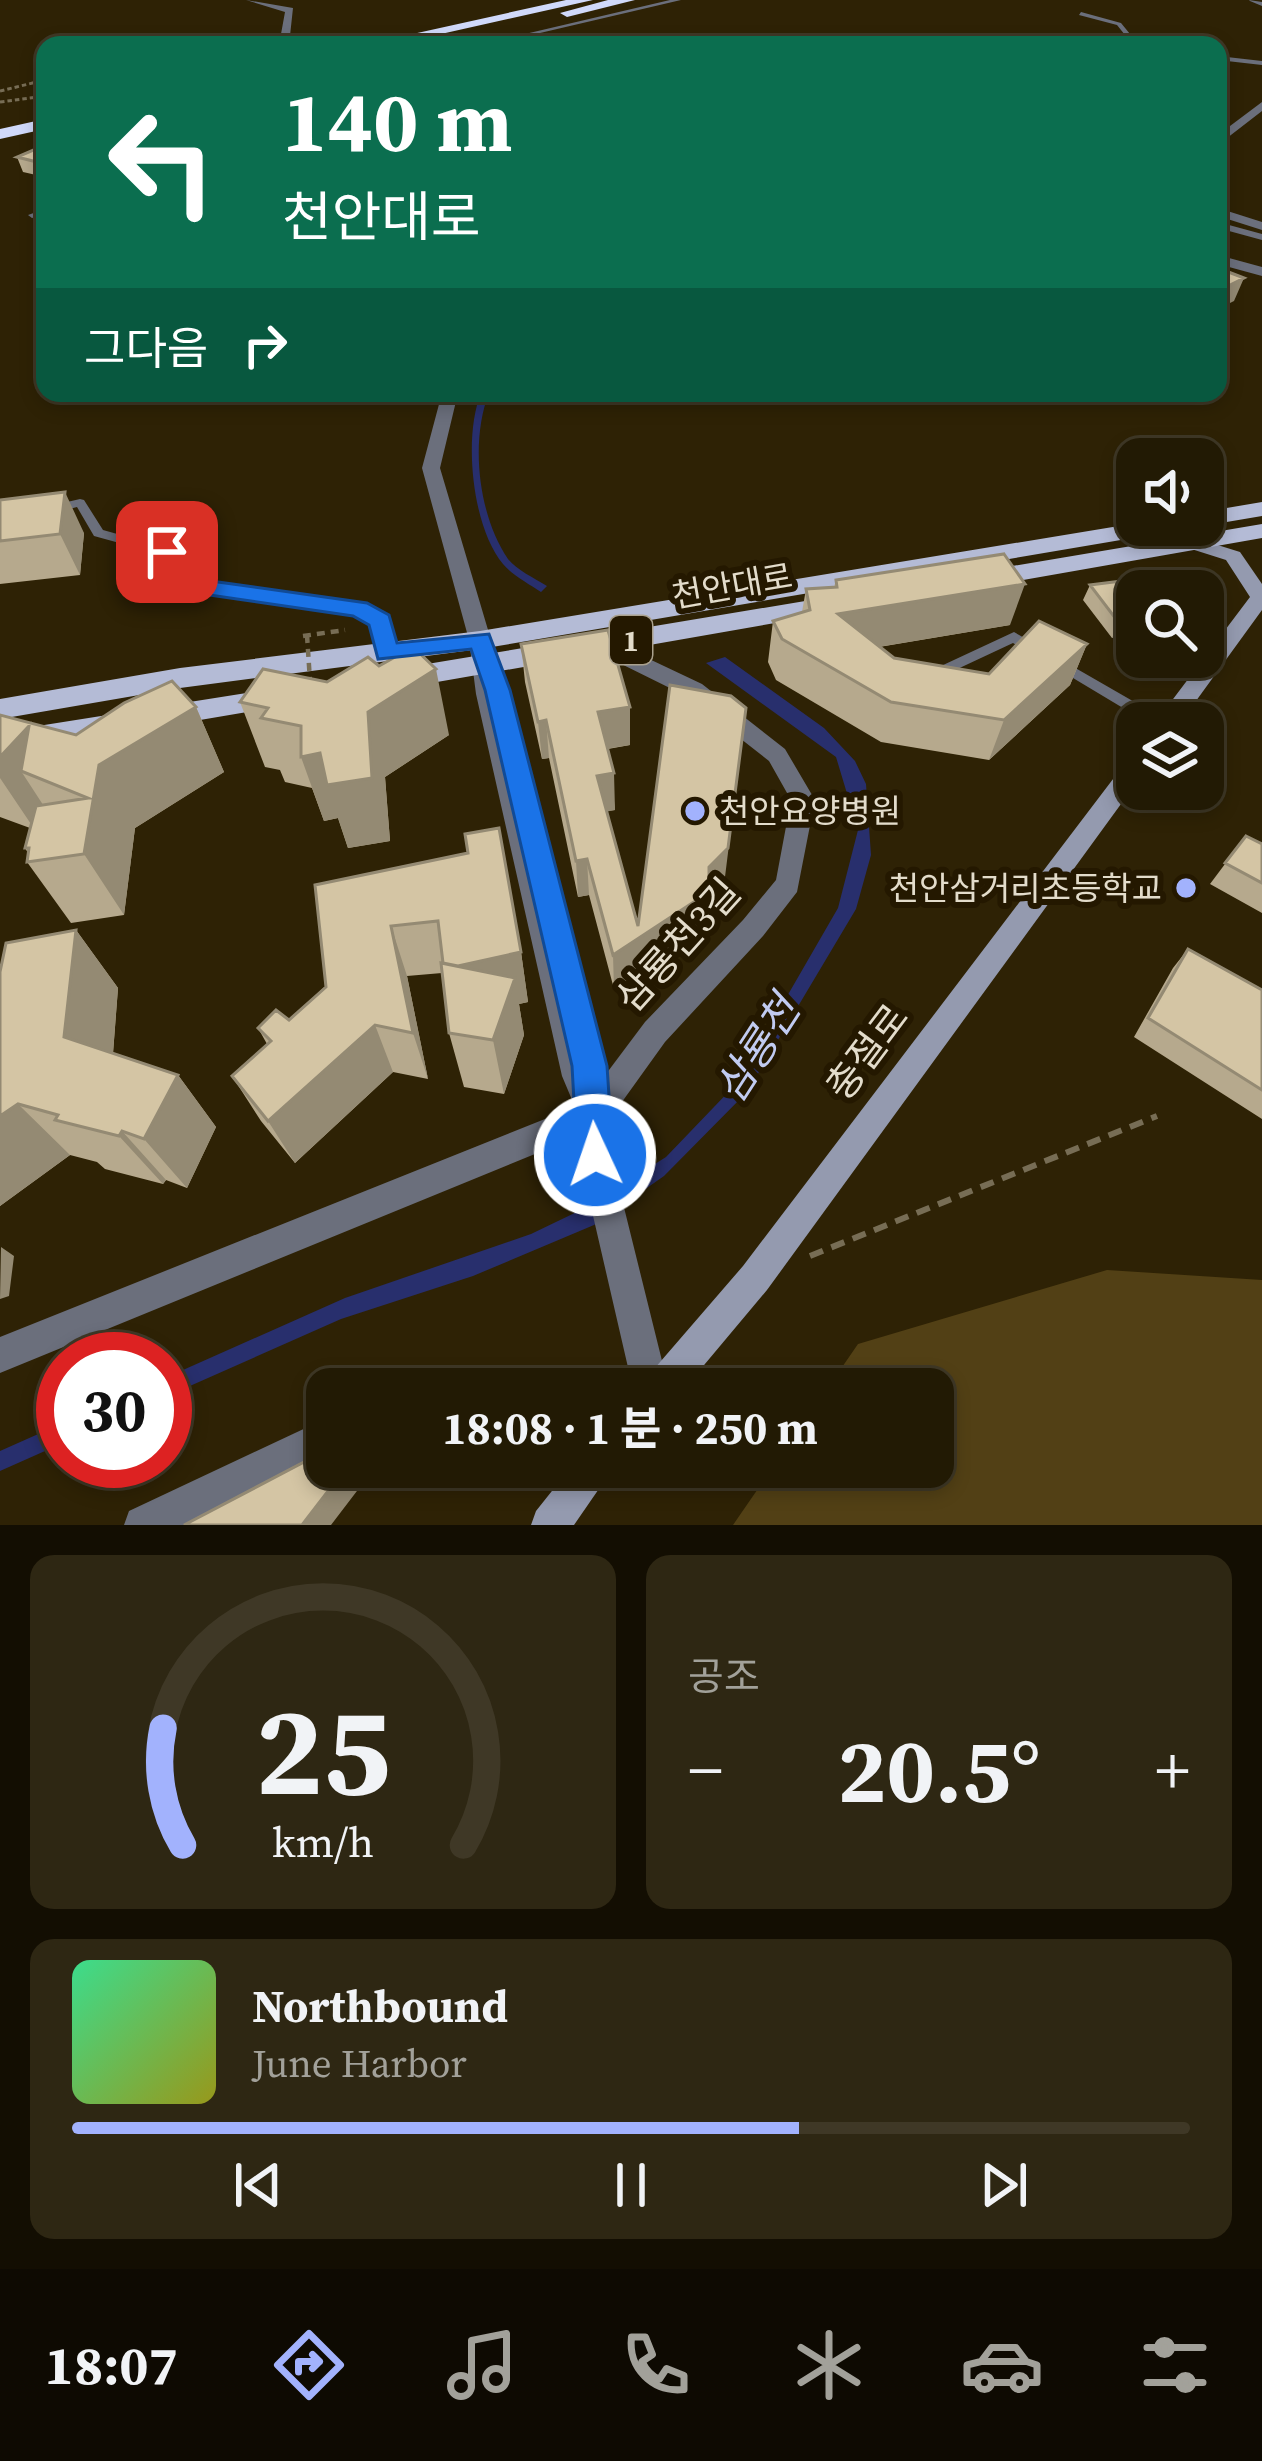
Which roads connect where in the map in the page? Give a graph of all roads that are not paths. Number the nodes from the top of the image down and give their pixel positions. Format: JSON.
{"nodes":[{"id":1,"x":250,"y":0,"type":"edge"},
{"id":2,"x":293,"y":0,"type":"edge"},
{"id":3,"x":560,"y":0,"type":"edge"},
{"id":4,"x":586,"y":0,"type":"edge"},
{"id":5,"x":628,"y":0,"type":"edge"},
{"id":6,"x":678,"y":0,"type":"edge"},
{"id":7,"x":1252,"y":0,"type":"edge"},
{"id":8,"x":1262,"y":4,"type":"edge"},
{"id":9,"x":268,"y":5,"type":"junction"},
{"id":10,"x":1081,"y":14,"type":"dead end"},
{"id":11,"x":286,"y":36,"type":"edge"},
{"id":12,"x":397,"y":36,"type":"edge"},
{"id":13,"x":414,"y":36,"type":"edge"},
{"id":14,"x":459,"y":36,"type":"edge"},
{"id":15,"x":520,"y":36,"type":"edge"},
{"id":16,"x":1129,"y":36,"type":"edge"},
{"id":17,"x":1227,"y":59,"type":"edge"},
{"id":18,"x":1262,"y":63,"type":"edge"},
{"id":19,"x":1262,"y":105,"type":"edge"},
{"id":20,"x":36,"y":115,"type":"edge"},
{"id":21,"x":0,"y":122,"type":"edge"},
{"id":22,"x":36,"y":126,"type":"edge"},
{"id":23,"x":0,"y":134,"type":"edge"},
{"id":24,"x":1227,"y":134,"type":"edge"},
{"id":25,"x":36,"y":213,"type":"edge"},
{"id":26,"x":32,"y":214,"type":"dead end"},
{"id":27,"x":1227,"y":215,"type":"edge"},
{"id":28,"x":1262,"y":226,"type":"edge"},
{"id":29,"x":1227,"y":227,"type":"edge"},
{"id":30,"x":1262,"y":237,"type":"edge"},
{"id":31,"x":1227,"y":262,"type":"edge"},
{"id":32,"x":1262,"y":272,"type":"edge"},
{"id":33,"x":448,"y":402,"type":"edge"},
{"id":34,"x":1262,"y":509,"type":"edge"},
{"id":35,"x":40,"y":512,"type":"edge"},
{"id":36,"x":1224,"y":522,"type":"edge"},
{"id":37,"x":1224,"y":531,"type":"edge"},
{"id":38,"x":1262,"y":531,"type":"edge"},
{"id":39,"x":1116,"y":535,"type":"edge"},
{"id":40,"x":1119,"y":546,"type":"edge"},
{"id":41,"x":1219,"y":546,"type":"edge"},
{"id":42,"x":1261,"y":596,"type":"edge"},
{"id":43,"x":601,"y":645,"type":"junction"},
{"id":44,"x":483,"y":652,"type":"junction"},
{"id":45,"x":386,"y":653,"type":"junction"},
{"id":46,"x":946,"y":669,"type":"edge"},
{"id":47,"x":361,"y":685,"type":"edge"},
{"id":48,"x":313,"y":696,"type":"edge"},
{"id":49,"x":1126,"y":702,"type":"edge"},
{"id":50,"x":1179,"y":702,"type":"edge"},
{"id":51,"x":0,"y":709,"type":"edge"},
{"id":52,"x":0,"y":743,"type":"edge"},
{"id":53,"x":1116,"y":792,"type":"edge"},
{"id":54,"x":594,"y":1114,"type":"junction"},
{"id":55,"x":0,"y":1355,"type":"edge"},
{"id":56,"x":647,"y":1368,"type":"edge"},
{"id":57,"x":680,"y":1368,"type":"edge"},
{"id":58,"x":306,"y":1447,"type":"edge"},
{"id":59,"x":576,"y":1488,"type":"edge"},
{"id":60,"x":142,"y":1525,"type":"edge"},
{"id":61,"x":550,"y":1525,"type":"edge"}],
"edges":[{"from":1,"to":9,"type":"street"},
{"from":2,"to":9,"type":"street"},
{"from":3,"to":12,"type":"highway"},
{"from":4,"to":13,"type":"highway"},
{"from":5,"to":14,"type":"highway"},
{"from":6,"to":15,"type":"lane"},
{"from":7,"to":8,"type":"lane"},
{"from":9,"to":11,"type":"street"},
{"from":10,"to":16,"type":"lane"},
{"from":17,"to":18,"type":"lane"},
{"from":19,"to":24,"type":"street"},
{"from":20,"to":21,"type":"highway"},
{"from":22,"to":23,"type":"highway"},
{"from":25,"to":26,"type":"lane"},
{"from":27,"to":28,"type":"street"},
{"from":29,"to":30,"type":"lane"},
{"from":31,"to":32,"type":"street"},
{"from":33,"to":44,"type":"street"},
{"from":34,"to":36,"type":"main road","name":"천안대로","number":"1"},
{"from":35,"to":45,"type":"lane"},
{"from":37,"to":38,"type":"main road","name":"천안대로","number":"1"},
{"from":39,"to":44,"type":"main road","name":"천안대로","number":"1"},
{"from":40,"to":43,"type":"main road","name":"천안대로","number":"1"},
{"from":41,"to":42,"type":"street"},
{"from":42,"to":50,"type":"street"},
{"from":43,"to":44,"type":"main road","name":"천안대로","number":"1"},
{"from":43,"to":54,"type":"street","name":"삼룡천3길"},
{"from":44,"to":45,"type":"main road","name":"천안대로","number":"1"},
{"from":44,"to":47,"type":"main road","name":"천안대로","number":"1"},
{"from":44,"to":54,"type":"street"},
{"from":45,"to":51,"type":"main road","name":"천안대로","number":"1"},
{"from":46,"to":49,"type":"lane"},
{"from":48,"to":52,"type":"main road"},
{"from":53,"to":57,"type":"street","name":"충절로"},
{"from":54,"to":55,"type":"street"},
{"from":54,"to":56,"type":"street"},
{"from":58,"to":60,"type":"street"},
{"from":59,"to":61,"type":"street"}]}
